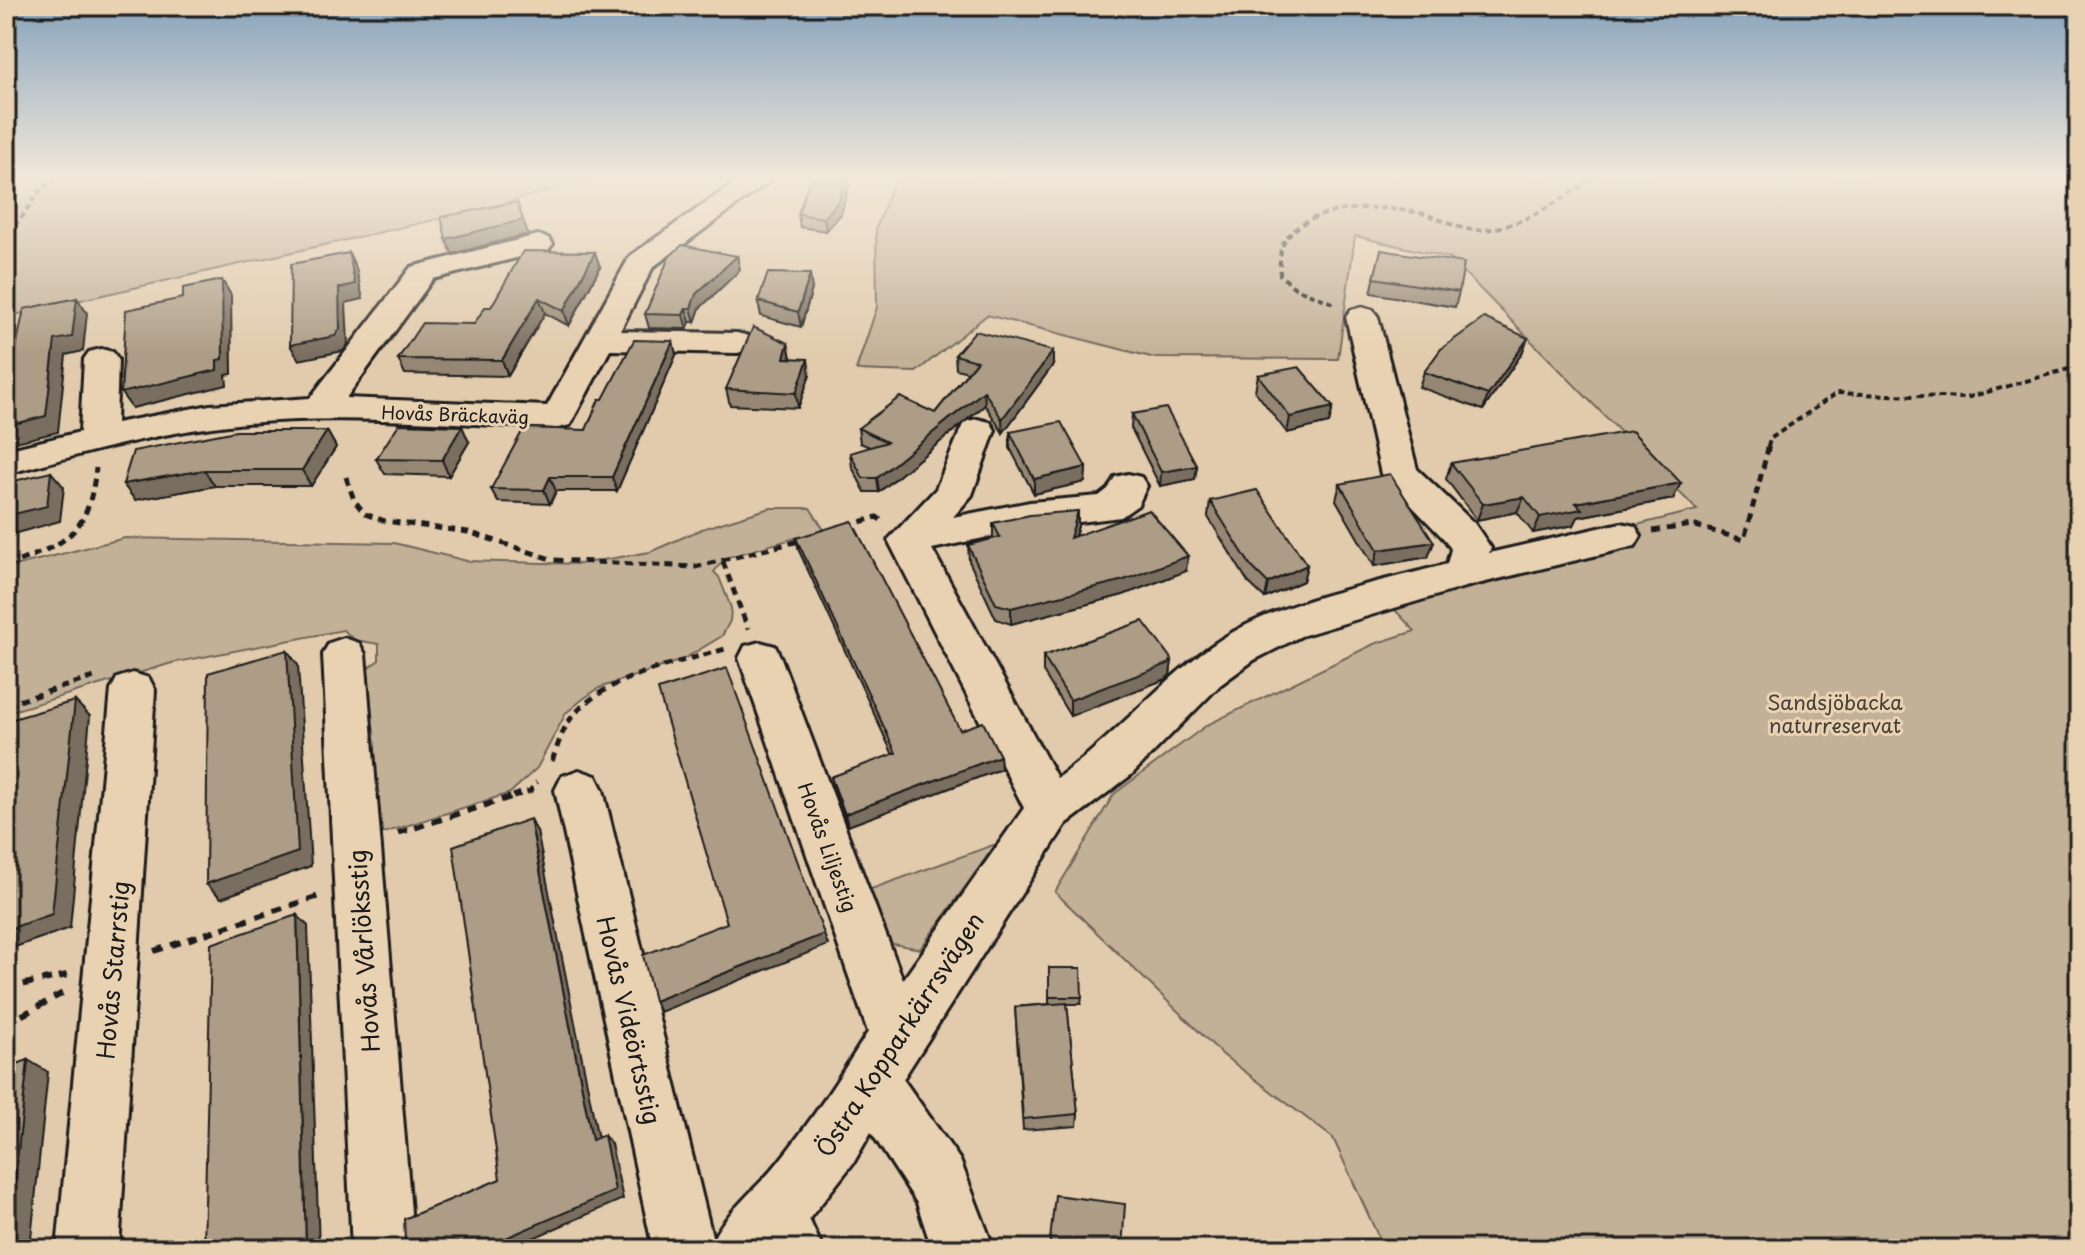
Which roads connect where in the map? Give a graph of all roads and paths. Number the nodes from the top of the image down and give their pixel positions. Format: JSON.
{"nodes":[{"id":1,"x":676,"y":238,"type":"edge"},
{"id":2,"x":1290,"y":238,"type":"edge"},
{"id":3,"x":538,"y":244,"type":"dead end"},
{"id":4,"x":1362,"y":317,"type":"joint"},
{"id":5,"x":598,"y":340,"type":"junction"},
{"id":6,"x":737,"y":343,"type":"dead end"},
{"id":7,"x":101,"y":359,"type":"dead end"},
{"id":8,"x":2079,"y":366,"type":"edge"},
{"id":9,"x":320,"y":410,"type":"junction"},
{"id":10,"x":977,"y":430,"type":"dead end"},
{"id":11,"x":98,"y":439,"type":"junction"},
{"id":12,"x":6,"y":462,"type":"edge"},
{"id":13,"x":346,"y":477,"type":"dead end"},
{"id":14,"x":1128,"y":486,"type":"dead end"},
{"id":15,"x":834,"y":530,"type":"edge"},
{"id":16,"x":1621,"y":536,"type":"joint"},
{"id":17,"x":805,"y":539,"type":"edge"},
{"id":18,"x":908,"y":540,"type":"junction"},
{"id":19,"x":723,"y":562,"type":"junction"},
{"id":20,"x":6,"y":566,"type":"edge"},
{"id":21,"x":1464,"y":573,"type":"junction"},
{"id":22,"x":756,"y":649,"type":"junction"},
{"id":23,"x":344,"y":654,"type":"dead end"},
{"id":24,"x":133,"y":690,"type":"joint"},
{"id":25,"x":6,"y":705,"type":"edge"},
{"id":26,"x":579,"y":790,"type":"dead end"},
{"id":27,"x":1049,"y":810,"type":"junction"},
{"id":28,"x":357,"y":864,"type":"junction"},
{"id":29,"x":113,"y":965,"type":"junction"},
{"id":30,"x":6,"y":988,"type":"edge"},
{"id":31,"x":883,"y":1059,"type":"junction"},
{"id":32,"x":768,"y":1238,"type":"edge"},
{"id":33,"x":88,"y":1249,"type":"edge"},
{"id":34,"x":383,"y":1249,"type":"edge"},
{"id":35,"x":684,"y":1249,"type":"edge"},
{"id":36,"x":963,"y":1249,"type":"edge"}],
"edges":[{"from":1,"to":5,"type":"street","name":"Hovås Bräckaväg"},
{"from":2,"to":4,"type":"path"},
{"from":3,"to":9,"type":"street"},
{"from":4,"to":21,"type":"street"},
{"from":5,"to":6,"type":"street"},
{"from":5,"to":9,"type":"street","name":"Hovås Bräckaväg"},
{"from":7,"to":11,"type":"street"},
{"from":8,"to":16,"type":"path"},
{"from":9,"to":11,"type":"street","name":"Hovås Bräckaväg"},
{"from":10,"to":18,"type":"street"},
{"from":11,"to":12,"type":"street","name":"Hovås Bräckaväg"},
{"from":11,"to":20,"type":"path"},
{"from":13,"to":19,"type":"path"},
{"from":14,"to":18,"type":"street"},
{"from":15,"to":18,"type":"path"},
{"from":16,"to":21,"type":"street","name":"Östra Kopparkärrsvägen"},
{"from":17,"to":19,"type":"path"},
{"from":18,"to":27,"type":"street"},
{"from":19,"to":22,"type":"path"},
{"from":21,"to":27,"type":"street","name":"Östra Kopparkärrsvägen"},
{"from":22,"to":28,"type":"path"},
{"from":22,"to":31,"type":"street","name":"Hovås Liljestig"},
{"from":23,"to":28,"type":"street","name":"Hovås Vårlöksstig"},
{"from":24,"to":25,"type":"path"},
{"from":24,"to":29,"type":"street","name":"Hovås Starrstig"},
{"from":26,"to":35,"type":"street","name":"Hovås Videörtsstig"},
{"from":27,"to":31,"type":"street","name":"Östra Kopparkärrsvägen"},
{"from":28,"to":29,"type":"path"},
{"from":28,"to":34,"type":"street","name":"Hovås Vårlöksstig"},
{"from":29,"to":30,"type":"path"},
{"from":29,"to":33,"type":"street","name":"Hovås Starrstig"},
{"from":31,"to":32,"type":"street","name":"Östra Kopparkärrsvägen"},
{"from":31,"to":36,"type":"street","name":"Hovås Liljestig"}]}
